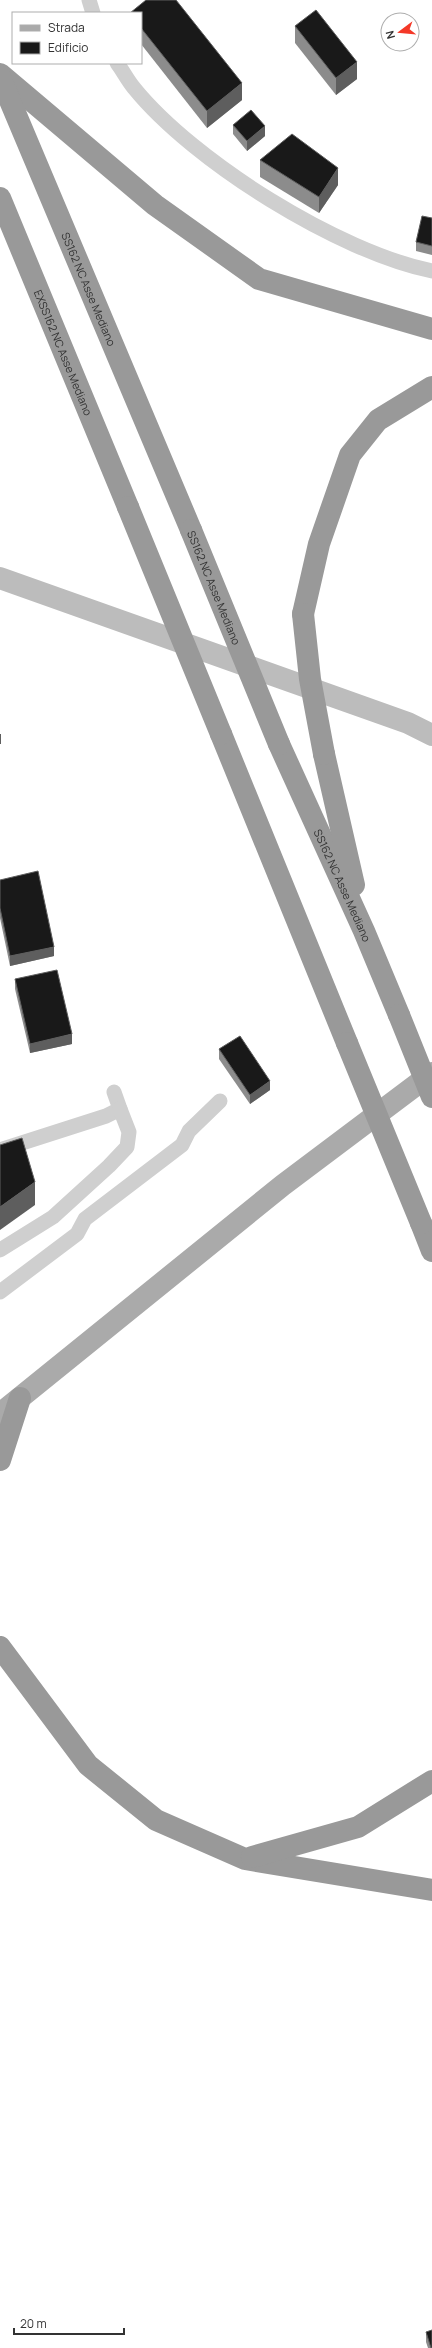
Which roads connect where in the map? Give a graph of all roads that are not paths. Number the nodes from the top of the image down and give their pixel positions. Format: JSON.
{"nodes":[{"id":1,"x":89,"y":0,"type":"edge"},
{"id":2,"x":93,"y":12,"type":"edge"},
{"id":3,"x":118,"y":64,"type":"edge"},
{"id":4,"x":0,"y":75,"type":"edge"},
{"id":5,"x":0,"y":198,"type":"edge"},
{"id":6,"x":432,"y":271,"type":"edge"},
{"id":7,"x":432,"y":330,"type":"edge"},
{"id":8,"x":432,"y":387,"type":"edge"},
{"id":9,"x":0,"y":578,"type":"edge"},
{"id":10,"x":432,"y":735,"type":"edge"},
{"id":11,"x":364,"y":931,"type":"junction"},
{"id":12,"x":432,"y":1073,"type":"edge"},
{"id":13,"x":114,"y":1092,"type":"dead end"},
{"id":14,"x":432,"y":1097,"type":"edge"},
{"id":15,"x":220,"y":1102,"type":"dead end"},
{"id":16,"x":120,"y":1109,"type":"junction"},
{"id":17,"x":0,"y":1150,"type":"edge"},
{"id":18,"x":0,"y":1250,"type":"edge"},
{"id":19,"x":432,"y":1251,"type":"edge"},
{"id":20,"x":0,"y":1292,"type":"edge"},
{"id":21,"x":20,"y":1398,"type":"junction"},
{"id":22,"x":0,"y":1414,"type":"edge"},
{"id":23,"x":0,"y":1460,"type":"edge"},
{"id":24,"x":0,"y":1647,"type":"edge"},
{"id":25,"x":432,"y":1781,"type":"edge"},
{"id":26,"x":245,"y":1859,"type":"junction"},
{"id":27,"x":432,"y":1890,"type":"edge"}],
"edges":[{"from":1,"to":2,"type":"lane"},
{"from":3,"to":6,"type":"lane"},
{"from":4,"to":7,"type":"highway"},
{"from":4,"to":11,"type":"highway","name":"SS162 NC Asse Mediano","bridge":true},
{"from":5,"to":19,"type":"highway","name":"EXSS162 NC Asse Mediano","bridge":true},
{"from":8,"to":11,"type":"highway","bridge":true},
{"from":9,"to":10,"type":"street"},
{"from":11,"to":14,"type":"highway","name":"SS162 NC Asse Mediano","bridge":true},
{"from":12,"to":21,"type":"main road"},
{"from":13,"to":16,"type":"lane"},
{"from":15,"to":20,"type":"lane"},
{"from":16,"to":17,"type":"lane"},
{"from":16,"to":18,"type":"lane"},
{"from":21,"to":22,"type":"main road"},
{"from":21,"to":23,"type":"highway"},
{"from":24,"to":26,"type":"highway"},
{"from":25,"to":26,"type":"highway"},
{"from":26,"to":27,"type":"highway"}]}
